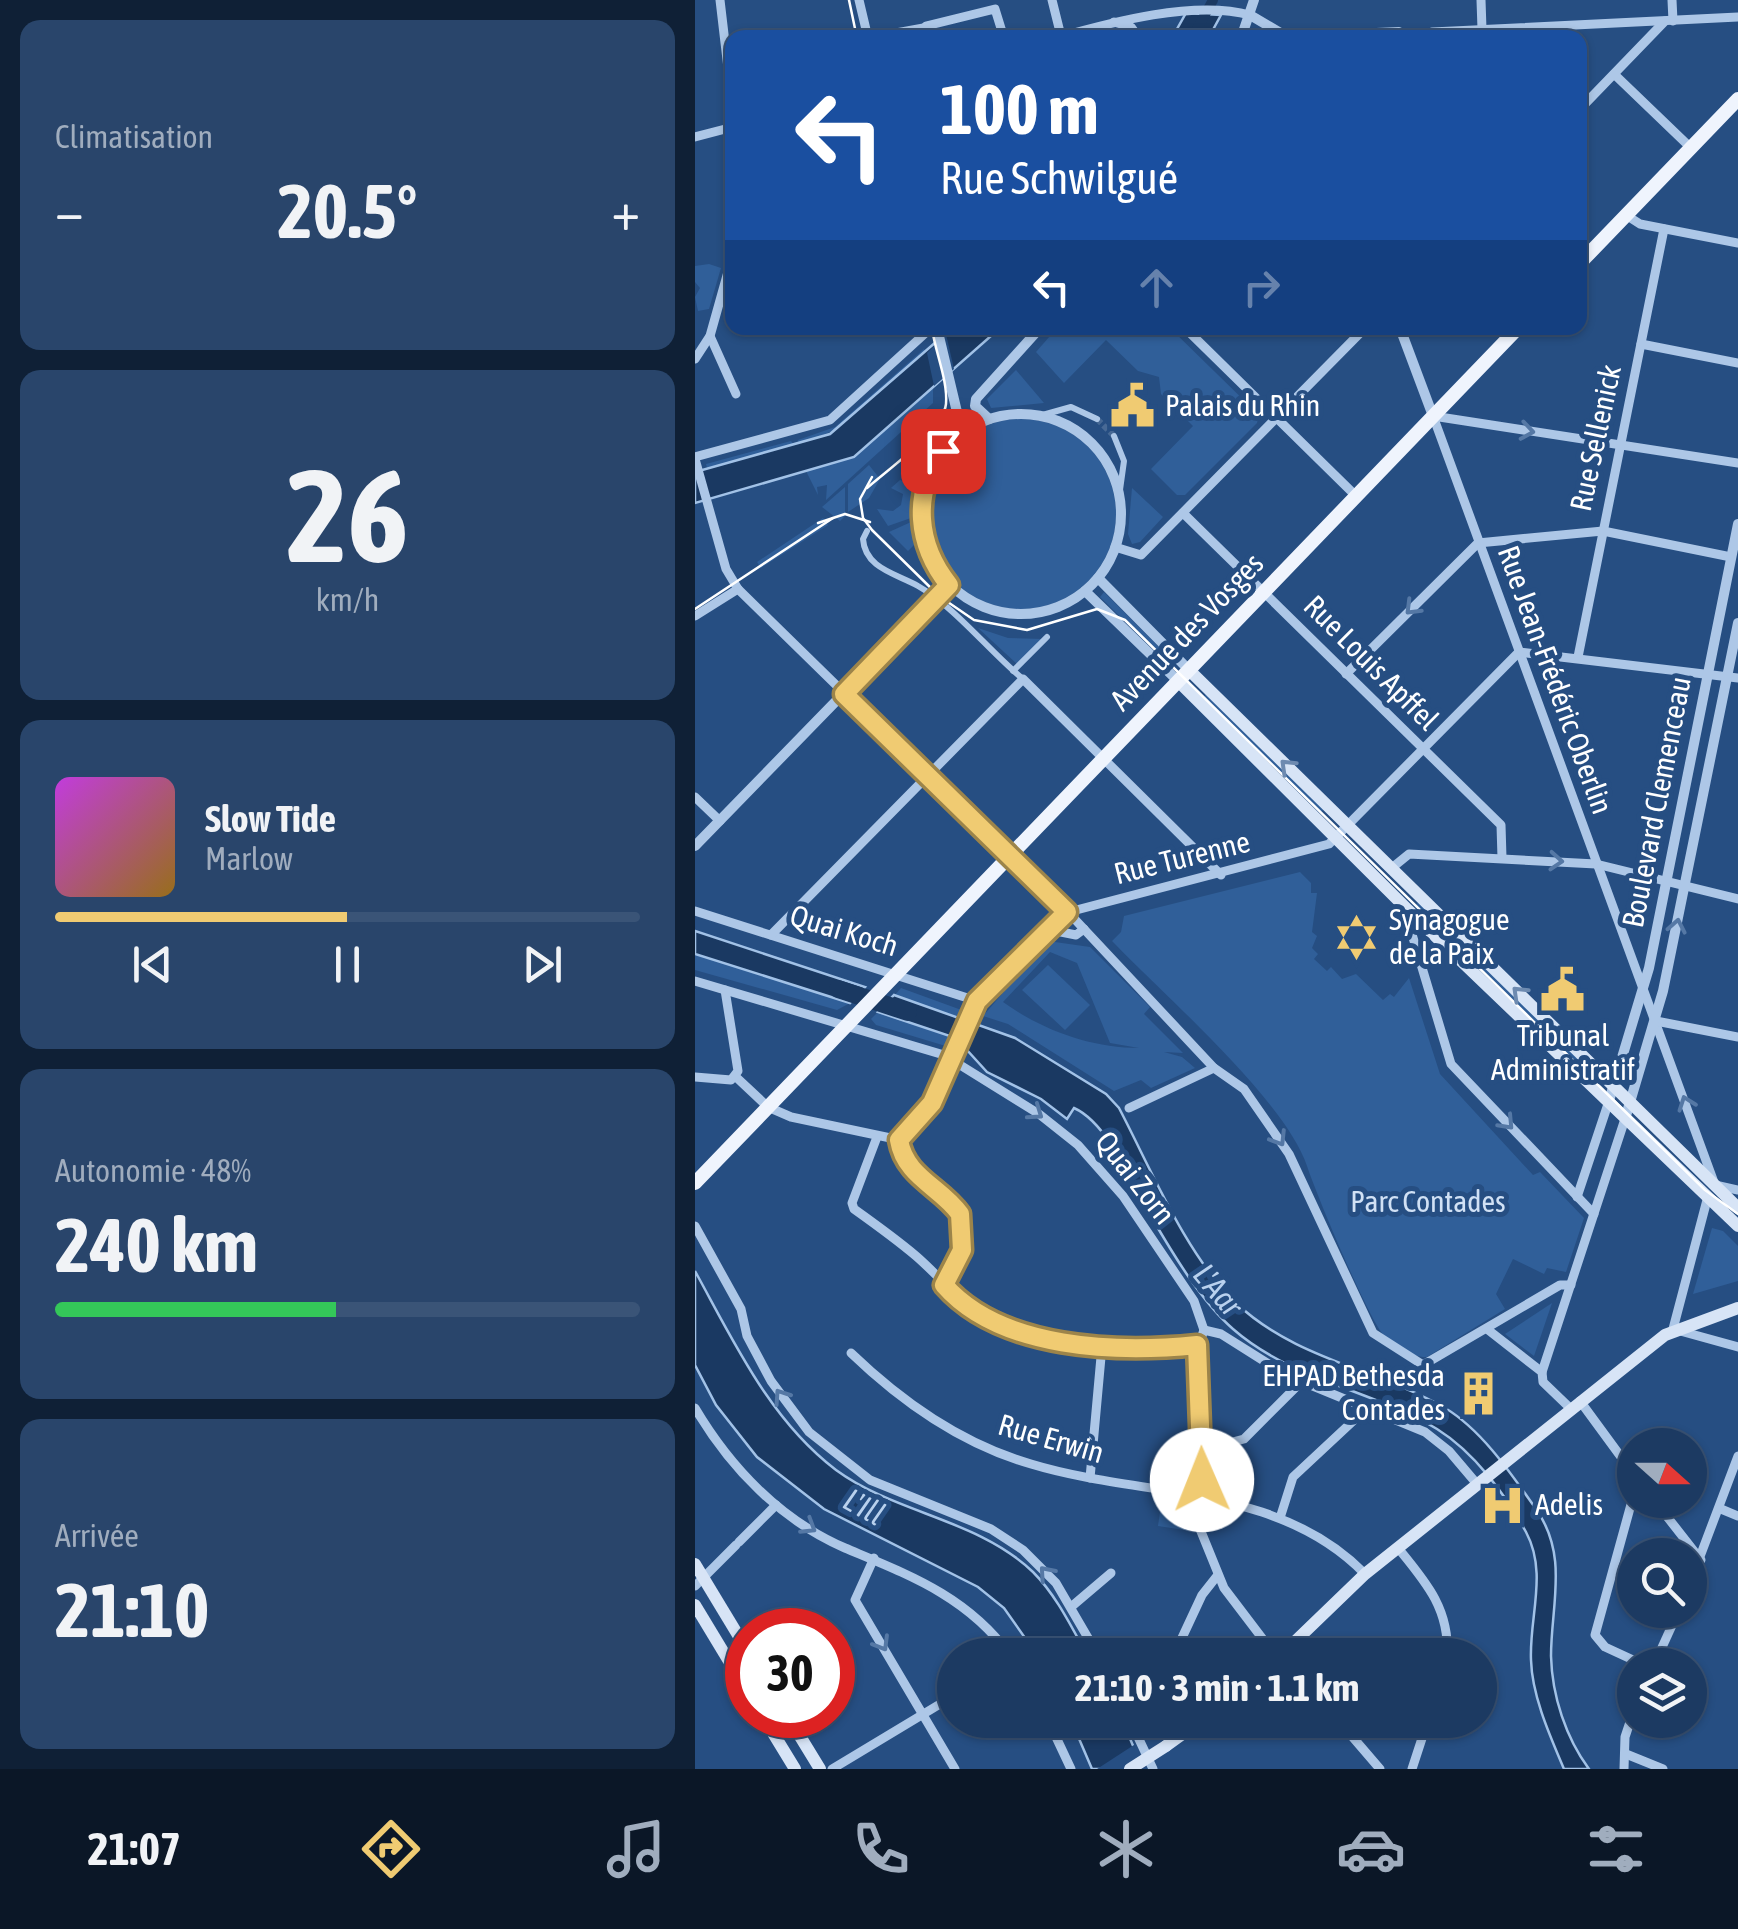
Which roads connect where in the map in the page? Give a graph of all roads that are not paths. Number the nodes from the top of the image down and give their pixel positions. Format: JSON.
{"nodes":[{"id":1,"x":720,"y":0,"type":"edge"},
{"id":2,"x":859,"y":0,"type":"edge"},
{"id":3,"x":1052,"y":0,"type":"edge"},
{"id":4,"x":1254,"y":0,"type":"edge"},
{"id":5,"x":1481,"y":0,"type":"edge"},
{"id":6,"x":1671,"y":0,"type":"edge"},
{"id":7,"x":1249,"y":15,"type":"junction"},
{"id":8,"x":1738,"y":17,"type":"edge"},
{"id":9,"x":1669,"y":21,"type":"junction"},
{"id":10,"x":1111,"y":22,"type":"junction"},
{"id":11,"x":926,"y":26,"type":"joint"},
{"id":12,"x":1482,"y":29,"type":"junction"},
{"id":13,"x":868,"y":30,"type":"edge"},
{"id":14,"x":906,"y":30,"type":"edge"},
{"id":15,"x":1001,"y":30,"type":"edge"},
{"id":16,"x":1058,"y":30,"type":"edge"},
{"id":17,"x":1083,"y":30,"type":"edge"},
{"id":18,"x":1133,"y":30,"type":"edge"},
{"id":19,"x":1244,"y":30,"type":"edge"},
{"id":20,"x":1276,"y":30,"type":"edge"},
{"id":21,"x":1473,"y":30,"type":"edge"},
{"id":22,"x":725,"y":42,"type":"edge"},
{"id":23,"x":1614,"y":74,"type":"junction"},
{"id":24,"x":1738,"y":99,"type":"edge"},
{"id":25,"x":1587,"y":102,"type":"edge"},
{"id":26,"x":725,"y":129,"type":"edge"},
{"id":27,"x":695,"y":137,"type":"edge"},
{"id":28,"x":1691,"y":148,"type":"junction"},
{"id":29,"x":1626,"y":216,"type":"junction"},
{"id":30,"x":1664,"y":229,"type":"junction"},
{"id":31,"x":1738,"y":243,"type":"edge"},
{"id":32,"x":1587,"y":252,"type":"edge"},
{"id":33,"x":725,"y":283,"type":"edge"},
{"id":34,"x":929,"y":335,"type":"edge"},
{"id":35,"x":938,"y":335,"type":"edge"},
{"id":36,"x":1034,"y":335,"type":"edge"},
{"id":37,"x":1195,"y":335,"type":"edge"},
{"id":38,"x":1358,"y":335,"type":"edge"},
{"id":39,"x":1403,"y":335,"type":"edge"},
{"id":40,"x":1511,"y":335,"type":"edge"},
{"id":41,"x":710,"y":336,"type":"junction"},
{"id":42,"x":1641,"y":344,"type":"junction"},
{"id":43,"x":695,"y":360,"type":"edge"},
{"id":44,"x":1738,"y":363,"type":"edge"},
{"id":45,"x":736,"y":394,"type":"dead end"},
{"id":46,"x":1039,"y":416,"type":"junction"},
{"id":47,"x":1433,"y":416,"type":"junction"},
{"id":48,"x":1276,"y":418,"type":"junction"},
{"id":49,"x":989,"y":419,"type":"junction"},
{"id":50,"x":1097,"y":419,"type":"tunnel mouth"},
{"id":51,"x":962,"y":432,"type":"junction"},
{"id":52,"x":1114,"y":436,"type":"tunnel mouth"},
{"id":53,"x":1621,"y":445,"type":"junction"},
{"id":54,"x":696,"y":460,"type":"edge"},
{"id":55,"x":1738,"y":463,"type":"edge"},
{"id":56,"x":1119,"y":496,"type":"junction"},
{"id":57,"x":1356,"y":496,"type":"junction"},
{"id":58,"x":1183,"y":513,"type":"junction"},
{"id":59,"x":1738,"y":524,"type":"edge"},
{"id":60,"x":867,"y":531,"type":"dead end"},
{"id":61,"x":1603,"y":531,"type":"junction"},
{"id":62,"x":1479,"y":542,"type":"junction"},
{"id":63,"x":1115,"y":548,"type":"junction"},
{"id":64,"x":1731,"y":557,"type":"junction"},
{"id":65,"x":1098,"y":578,"type":"junction"},
{"id":66,"x":949,"y":585,"type":"junction"},
{"id":67,"x":738,"y":589,"type":"junction"},
{"id":68,"x":1085,"y":590,"type":"junction"},
{"id":69,"x":1264,"y":592,"type":"junction"},
{"id":70,"x":931,"y":596,"type":"junction"},
{"id":71,"x":695,"y":616,"type":"edge"},
{"id":72,"x":1738,"y":622,"type":"edge"},
{"id":73,"x":1047,"y":637,"type":"dead end"},
{"id":74,"x":1519,"y":652,"type":"junction"},
{"id":75,"x":1579,"y":657,"type":"junction"},
{"id":76,"x":1013,"y":670,"type":"junction"},
{"id":77,"x":1708,"y":673,"type":"junction"},
{"id":78,"x":1346,"y":674,"type":"junction"},
{"id":79,"x":1184,"y":675,"type":"junction"},
{"id":80,"x":1733,"y":677,"type":"edge"},
{"id":81,"x":1027,"y":681,"type":"junction"},
{"id":82,"x":844,"y":694,"type":"junction"},
{"id":83,"x":1422,"y":748,"type":"junction"},
{"id":84,"x":1104,"y":758,"type":"junction"},
{"id":85,"x":926,"y":774,"type":"junction"},
{"id":86,"x":695,"y":796,"type":"edge"},
{"id":87,"x":720,"y":821,"type":"junction"},
{"id":88,"x":1349,"y":824,"type":"junction"},
{"id":89,"x":1335,"y":838,"type":"junction"},
{"id":90,"x":695,"y":846,"type":"edge"},
{"id":91,"x":1010,"y":856,"type":"junction"},
{"id":92,"x":1502,"y":858,"type":"junction"},
{"id":93,"x":1597,"y":864,"type":"junction"},
{"id":94,"x":1393,"y":867,"type":"junction"},
{"id":95,"x":1221,"y":875,"type":"junction"},
{"id":96,"x":1666,"y":881,"type":"junction"},
{"id":97,"x":1685,"y":886,"type":"junction"},
{"id":98,"x":1738,"y":899,"type":"edge"},
{"id":99,"x":695,"y":911,"type":"edge"},
{"id":100,"x":1067,"y":912,"type":"junction"},
{"id":101,"x":1413,"y":914,"type":"junction"},
{"id":102,"x":1046,"y":929,"type":"junction"},
{"id":103,"x":1084,"y":930,"type":"junction"},
{"id":104,"x":771,"y":935,"type":"junction"},
{"id":105,"x":891,"y":979,"type":"junction"},
{"id":106,"x":695,"y":981,"type":"edge"},
{"id":107,"x":1644,"y":988,"type":"junction"},
{"id":108,"x":725,"y":990,"type":"junction"},
{"id":109,"x":977,"y":1001,"type":"junction"},
{"id":110,"x":1656,"y":1021,"type":"junction"},
{"id":111,"x":847,"y":1026,"type":"junction"},
{"id":112,"x":1738,"y":1036,"type":"edge"},
{"id":113,"x":954,"y":1060,"type":"junction"},
{"id":114,"x":1214,"y":1068,"type":"junction"},
{"id":115,"x":695,"y":1077,"type":"edge"},
{"id":116,"x":736,"y":1077,"type":"junction"},
{"id":117,"x":1613,"y":1086,"type":"junction"},
{"id":118,"x":1608,"y":1104,"type":"junction"},
{"id":119,"x":1631,"y":1104,"type":"junction"},
{"id":120,"x":768,"y":1108,"type":"junction"},
{"id":121,"x":1129,"y":1108,"type":"dead end"},
{"id":122,"x":1625,"y":1119,"type":"junction"},
{"id":123,"x":877,"y":1137,"type":"junction"},
{"id":124,"x":899,"y":1140,"type":"junction"},
{"id":125,"x":695,"y":1183,"type":"edge"},
{"id":126,"x":1715,"y":1185,"type":"junction"},
{"id":127,"x":1738,"y":1190,"type":"edge"},
{"id":128,"x":1577,"y":1197,"type":"junction"},
{"id":129,"x":1707,"y":1200,"type":"junction"},
{"id":130,"x":1738,"y":1208,"type":"edge"},
{"id":131,"x":1594,"y":1214,"type":"junction"},
{"id":132,"x":695,"y":1226,"type":"edge"},
{"id":133,"x":1738,"y":1226,"type":"edge"},
{"id":134,"x":944,"y":1282,"type":"junction"},
{"id":135,"x":1571,"y":1285,"type":"junction"},
{"id":136,"x":1738,"y":1308,"type":"edge"},
{"id":137,"x":1487,"y":1329,"type":"junction"},
{"id":138,"x":1673,"y":1329,"type":"junction"},
{"id":139,"x":1204,"y":1330,"type":"junction"},
{"id":140,"x":1197,"y":1345,"type":"junction"},
{"id":141,"x":1102,"y":1346,"type":"junction"},
{"id":142,"x":1738,"y":1348,"type":"edge"},
{"id":143,"x":851,"y":1353,"type":"dead end"},
{"id":144,"x":1542,"y":1372,"type":"junction"},
{"id":145,"x":1301,"y":1382,"type":"junction"},
{"id":146,"x":1575,"y":1404,"type":"junction"},
{"id":147,"x":695,"y":1408,"type":"edge"},
{"id":148,"x":1367,"y":1408,"type":"junction"},
{"id":149,"x":1203,"y":1450,"type":"junction"},
{"id":150,"x":1617,"y":1452,"type":"edge"},
{"id":151,"x":1738,"y":1456,"type":"edge"},
{"id":152,"x":1091,"y":1478,"type":"junction"},
{"id":153,"x":1482,"y":1480,"type":"junction"},
{"id":154,"x":1199,"y":1496,"type":"junction"},
{"id":155,"x":776,"y":1505,"type":"junction"},
{"id":156,"x":1721,"y":1510,"type":"junction"},
{"id":157,"x":1738,"y":1516,"type":"edge"},
{"id":158,"x":1279,"y":1518,"type":"junction"},
{"id":159,"x":1627,"y":1518,"type":"edge"},
{"id":160,"x":1668,"y":1518,"type":"edge"},
{"id":161,"x":1684,"y":1538,"type":"edge"},
{"id":162,"x":1707,"y":1545,"type":"edge"},
{"id":163,"x":1397,"y":1548,"type":"junction"},
{"id":164,"x":874,"y":1558,"type":"junction"},
{"id":165,"x":695,"y":1564,"type":"edge"},
{"id":166,"x":1111,"y":1573,"type":"dead end"},
{"id":167,"x":1365,"y":1574,"type":"junction"},
{"id":168,"x":1217,"y":1576,"type":"junction"},
{"id":169,"x":699,"y":1581,"type":"edge"},
{"id":170,"x":695,"y":1605,"type":"edge"},
{"id":171,"x":1071,"y":1606,"type":"junction"},
{"id":172,"x":725,"y":1618,"type":"edge"},
{"id":173,"x":993,"y":1638,"type":"edge"},
{"id":174,"x":1089,"y":1638,"type":"edge"},
{"id":175,"x":1182,"y":1638,"type":"edge"},
{"id":176,"x":1266,"y":1638,"type":"edge"},
{"id":177,"x":1298,"y":1638,"type":"edge"},
{"id":178,"x":1446,"y":1638,"type":"edge"},
{"id":179,"x":1617,"y":1653,"type":"edge"},
{"id":180,"x":725,"y":1655,"type":"edge"},
{"id":181,"x":937,"y":1706,"type":"edge"},
{"id":182,"x":924,"y":1714,"type":"junction"},
{"id":183,"x":776,"y":1738,"type":"edge"},
{"id":184,"x":801,"y":1738,"type":"edge"},
{"id":185,"x":1056,"y":1738,"type":"edge"},
{"id":186,"x":1138,"y":1738,"type":"edge"},
{"id":187,"x":1177,"y":1738,"type":"edge"},
{"id":188,"x":1353,"y":1738,"type":"edge"},
{"id":189,"x":1422,"y":1738,"type":"edge"},
{"id":190,"x":1625,"y":1738,"type":"edge"},
{"id":191,"x":1625,"y":1754,"type":"junction"},
{"id":192,"x":795,"y":1769,"type":"edge"},
{"id":193,"x":820,"y":1769,"type":"edge"},
{"id":194,"x":832,"y":1769,"type":"edge"},
{"id":195,"x":955,"y":1769,"type":"edge"},
{"id":196,"x":1071,"y":1769,"type":"edge"},
{"id":197,"x":1130,"y":1769,"type":"edge"},
{"id":198,"x":1153,"y":1769,"type":"edge"},
{"id":199,"x":1380,"y":1769,"type":"edge"},
{"id":200,"x":1412,"y":1769,"type":"edge"},
{"id":201,"x":1623,"y":1769,"type":"edge"},
{"id":202,"x":1663,"y":1769,"type":"edge"}],
"edges":[{"from":1,"to":22,"type":"street"},
{"from":2,"to":13,"type":"street"},
{"from":3,"to":16,"type":"street"},
{"from":4,"to":7,"type":"street"},
{"from":5,"to":12,"type":"street"},
{"from":6,"to":9,"type":"street"},
{"from":7,"to":10,"type":"street"},
{"from":7,"to":19,"type":"street"},
{"from":7,"to":20,"type":"street"},
{"from":8,"to":9,"type":"street"},
{"from":9,"to":12,"type":"street"},
{"from":9,"to":23,"type":"street"},
{"from":10,"to":17,"type":"street"},
{"from":10,"to":18,"type":"street"},
{"from":11,"to":14,"type":"street"},
{"from":11,"to":15,"type":"street"},
{"from":12,"to":21,"type":"street"},
{"from":23,"to":25,"type":"street"},
{"from":23,"to":28,"type":"street"},
{"from":24,"to":28,"type":"main road"},
{"from":26,"to":27,"type":"street"},
{"from":28,"to":29,"type":"main road"},
{"from":29,"to":30,"type":"street"},
{"from":29,"to":32,"type":"main road"},
{"from":30,"to":31,"type":"street"},
{"from":30,"to":42,"type":"street","name":"Rue Sellenick"},
{"from":33,"to":41,"type":"street"},
{"from":34,"to":54,"type":"street"},
{"from":35,"to":51,"type":"street"},
{"from":36,"to":49,"type":"street"},
{"from":37,"to":48,"type":"street"},
{"from":38,"to":48,"type":"street"},
{"from":39,"to":47,"type":"street"},
{"from":40,"to":47,"type":"main road","name":"Avenue des Vosges"},
{"from":41,"to":43,"type":"street"},
{"from":41,"to":45,"type":"street"},
{"from":42,"to":44,"type":"street"},
{"from":42,"to":53,"type":"street","name":"Rue Sellenick"},
{"from":46,"to":49,"type":"street"},
{"from":46,"to":50,"type":"street"},
{"from":46,"to":56,"type":"street"},
{"from":47,"to":53,"type":"street","one_way":true},
{"from":47,"to":57,"type":"main road","name":"Avenue des Vosges"},
{"from":47,"to":62,"type":"street","name":"Rue Jean-Frédéric Oberlin"},
{"from":48,"to":57,"type":"street"},
{"from":48,"to":58,"type":"street"},
{"from":49,"to":51,"type":"street"},
{"from":51,"to":66,"type":"street"},
{"from":52,"to":56,"type":"street"},
{"from":53,"to":55,"type":"street"},
{"from":53,"to":61,"type":"street","name":"Rue Sellenick"},
{"from":54,"to":67,"type":"street"},
{"from":56,"to":63,"type":"street"},
{"from":57,"to":69,"type":"main road","name":"Avenue des Vosges"},
{"from":58,"to":63,"type":"street"},
{"from":58,"to":69,"type":"street","name":"Rue Louis Apffel"},
{"from":59,"to":64,"type":"street","name":"Boulevard Clemenceau"},
{"from":60,"to":70,"type":"street"},
{"from":61,"to":62,"type":"street"},
{"from":61,"to":64,"type":"street"},
{"from":61,"to":75,"type":"street","name":"Rue Sellenick"},
{"from":62,"to":74,"type":"street","name":"Rue Jean-Frédéric Oberlin"},
{"from":62,"to":78,"type":"street","one_way":true},
{"from":63,"to":65,"type":"street"},
{"from":64,"to":77,"type":"street","name":"Boulevard Clemenceau"},
{"from":65,"to":68,"type":"street"},
{"from":65,"to":79,"type":"street"},
{"from":66,"to":68,"type":"street"},
{"from":66,"to":70,"type":"street"},
{"from":67,"to":71,"type":"street"},
{"from":67,"to":82,"type":"street"},
{"from":68,"to":79,"type":"street"},
{"from":69,"to":78,"type":"street","name":"Rue Louis Apffel"},
{"from":69,"to":79,"type":"main road","name":"Avenue des Vosges"},
{"from":70,"to":76,"type":"street"},
{"from":70,"to":82,"type":"street"},
{"from":72,"to":80,"type":"street","name":"Boulevard Clemenceau"},
{"from":73,"to":76,"type":"street"},
{"from":74,"to":75,"type":"street"},
{"from":74,"to":83,"type":"street"},
{"from":74,"to":93,"type":"street","name":"Rue Jean-Frédéric Oberlin"},
{"from":75,"to":77,"type":"street"},
{"from":76,"to":81,"type":"street"},
{"from":77,"to":80,"type":"street"},
{"from":77,"to":96,"type":"street","name":"Boulevard Clemenceau"},
{"from":78,"to":83,"type":"street","name":"Rue Louis Apffel"},
{"from":79,"to":84,"type":"main road","name":"Avenue des Vosges"},
{"from":88,"to":79,"type":"main road","one_way":true},
{"from":79,"to":89,"type":"main road"},
{"from":80,"to":97,"type":"street","name":"Boulevard Clemenceau"},
{"from":81,"to":84,"type":"street"},
{"from":81,"to":85,"type":"street"},
{"from":82,"to":85,"type":"street"},
{"from":82,"to":87,"type":"street"},
{"from":83,"to":88,"type":"street"},
{"from":83,"to":92,"type":"street","name":"Rue Louis Apffel"},
{"from":84,"to":91,"type":"main road","name":"Avenue des Vosges"},
{"from":84,"to":95,"type":"street"},
{"from":85,"to":91,"type":"street"},
{"from":85,"to":104,"type":"street"},
{"from":86,"to":87,"type":"street"},
{"from":87,"to":90,"type":"street"},
{"from":88,"to":89,"type":"street"},
{"from":88,"to":94,"type":"main road"},
{"from":89,"to":95,"type":"street","name":"Rue Turenne"},
{"from":89,"to":101,"type":"main road"},
{"from":91,"to":100,"type":"street"},
{"from":91,"to":105,"type":"main road","name":"Avenue des Vosges"},
{"from":92,"to":93,"type":"street","one_way":true},
{"from":92,"to":94,"type":"street"},
{"from":93,"to":96,"type":"street"},
{"from":93,"to":107,"type":"street","name":"Rue Jean-Frédéric Oberlin"},
{"from":117,"to":94,"type":"main road","one_way":true},
{"from":95,"to":100,"type":"street","name":"Rue Turenne"},
{"from":96,"to":97,"type":"street"},
{"from":96,"to":107,"type":"street","name":"Boulevard Clemenceau"},
{"from":97,"to":98,"type":"street"},
{"from":110,"to":97,"type":"street","name":"Boulevard Clemenceau","one_way":true},
{"from":99,"to":104,"type":"street","name":"Quai Koch"},
{"from":100,"to":102,"type":"street","name":"Rue Turenne"},
{"from":100,"to":103,"type":"street"},
{"from":101,"to":118,"type":"main road"},
{"from":101,"to":128,"type":"street","one_way":true},
{"from":102,"to":103,"type":"street"},
{"from":102,"to":109,"type":"street","name":"Rue Turenne"},
{"from":103,"to":114,"type":"street"},
{"from":104,"to":105,"type":"street","name":"Quai Koch"},
{"from":105,"to":109,"type":"street","name":"Quai Koch"},
{"from":105,"to":111,"type":"main road","name":"Avenue des Vosges"},
{"from":106,"to":108,"type":"street","name":"Quai Zorn"},
{"from":107,"to":110,"type":"street","name":"Rue Jean-Frédéric Oberlin"},
{"from":107,"to":117,"type":"street","name":"Boulevard Clemenceau"},
{"from":108,"to":111,"type":"street","name":"Quai Zorn"},
{"from":108,"to":116,"type":"street"},
{"from":109,"to":113,"type":"street","name":"Rue Turenne"},
{"from":110,"to":112,"type":"street"},
{"from":110,"to":119,"type":"street","name":"Boulevard Clemenceau"},
{"from":126,"to":110,"type":"street","name":"Rue Jean-Frédéric Oberlin","one_way":true},
{"from":111,"to":113,"type":"street","name":"Quai Zorn"},
{"from":111,"to":120,"type":"main road","name":"Avenue des Vosges"},
{"from":113,"to":124,"type":"street","name":"Rue Turenne"},
{"from":113,"to":139,"type":"street","name":"Quai Zorn","one_way":true},
{"from":114,"to":121,"type":"street"},
{"from":114,"to":137,"type":"street","one_way":true},
{"from":115,"to":116,"type":"street"},
{"from":116,"to":120,"type":"street"},
{"from":117,"to":118,"type":"street","name":"Boulevard Clemenceau"},
{"from":117,"to":119,"type":"main road"},
{"from":118,"to":122,"type":"main road"},
{"from":118,"to":128,"type":"street"},
{"from":119,"to":122,"type":"street","name":"Boulevard Clemenceau"},
{"from":119,"to":126,"type":"main road"},
{"from":120,"to":123,"type":"street"},
{"from":120,"to":125,"type":"main road","name":"Avenue des Vosges"},
{"from":122,"to":129,"type":"main road"},
{"from":122,"to":131,"type":"street"},
{"from":123,"to":124,"type":"street"},
{"from":123,"to":134,"type":"street"},
{"from":124,"to":134,"type":"street"},
{"from":126,"to":127,"type":"street"},
{"from":126,"to":130,"type":"main road"},
{"from":128,"to":131,"type":"street"},
{"from":129,"to":133,"type":"main road"},
{"from":129,"to":138,"type":"street"},
{"from":131,"to":135,"type":"street"},
{"from":171,"to":132,"type":"street","one_way":true},
{"from":134,"to":141,"type":"street"},
{"from":135,"to":137,"type":"street"},
{"from":135,"to":144,"type":"street"},
{"from":136,"to":138,"type":"main road"},
{"from":137,"to":144,"type":"street"},
{"from":138,"to":142,"type":"street"},
{"from":138,"to":146,"type":"main road"},
{"from":139,"to":140,"type":"street"},
{"from":139,"to":145,"type":"street"},
{"from":140,"to":141,"type":"street"},
{"from":140,"to":149,"type":"street"},
{"from":141,"to":152,"type":"street"},
{"from":143,"to":152,"type":"street","name":"Rue Erwin"},
{"from":144,"to":146,"type":"street"},
{"from":145,"to":148,"type":"street"},
{"from":145,"to":149,"type":"street"},
{"from":146,"to":150,"type":"street"},
{"from":146,"to":153,"type":"main road"},
{"from":147,"to":155,"type":"street"},
{"from":148,"to":153,"type":"street"},
{"from":148,"to":158,"type":"street"},
{"from":149,"to":154,"type":"street"},
{"from":151,"to":156,"type":"street"},
{"from":152,"to":154,"type":"street","name":"Rue Erwin"},
{"from":153,"to":163,"type":"main road"},
{"from":154,"to":158,"type":"street","name":"Rue Erwin"},
{"from":154,"to":168,"type":"street"},
{"from":155,"to":164,"type":"street","one_way":true},
{"from":155,"to":169,"type":"street"},
{"from":156,"to":157,"type":"street"},
{"from":156,"to":162,"type":"street"},
{"from":158,"to":167,"type":"street","name":"Rue Erwin"},
{"from":159,"to":179,"type":"street"},
{"from":160,"to":161,"type":"street"},
{"from":163,"to":167,"type":"main road"},
{"from":163,"to":178,"type":"street"},
{"from":164,"to":173,"type":"street"},
{"from":164,"to":182,"type":"street","one_way":true},
{"from":165,"to":169,"type":"main road"},
{"from":166,"to":171,"type":"street"},
{"from":167,"to":177,"type":"main road"},
{"from":168,"to":175,"type":"street"},
{"from":168,"to":176,"type":"street"},
{"from":169,"to":172,"type":"main road"},
{"from":170,"to":180,"type":"main road"},
{"from":171,"to":174,"type":"street"},
{"from":181,"to":182,"type":"street"},
{"from":182,"to":194,"type":"street"},
{"from":182,"to":195,"type":"street"},
{"from":183,"to":192,"type":"main road"},
{"from":184,"to":193,"type":"main road"},
{"from":185,"to":196,"type":"street"},
{"from":186,"to":198,"type":"street"},
{"from":187,"to":197,"type":"main road","bridge":true},
{"from":188,"to":199,"type":"street"},
{"from":189,"to":200,"type":"street"},
{"from":190,"to":191,"type":"street"},
{"from":191,"to":201,"type":"street"},
{"from":191,"to":202,"type":"street"}]}
